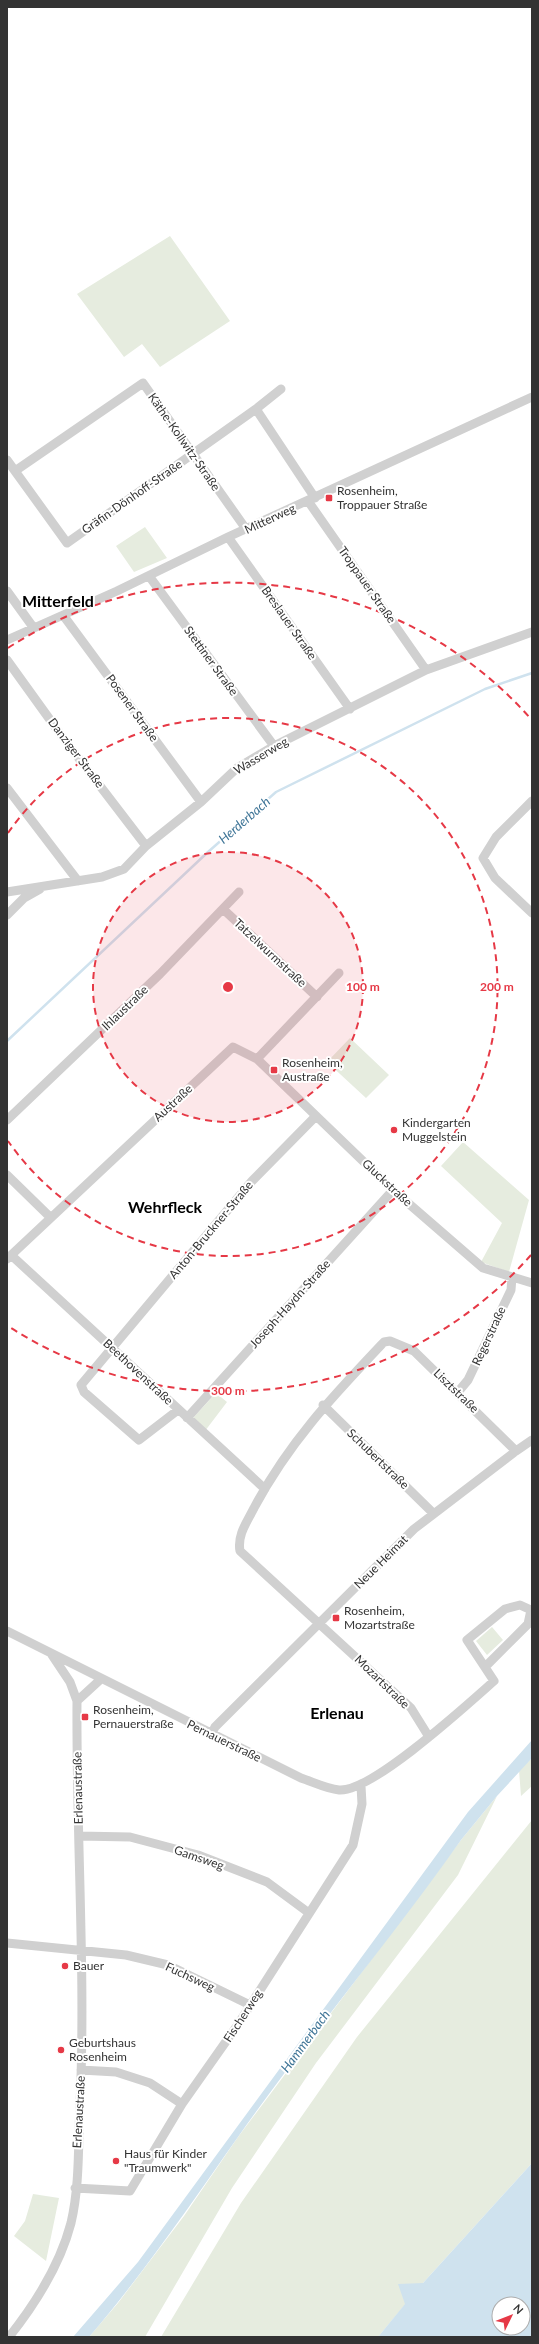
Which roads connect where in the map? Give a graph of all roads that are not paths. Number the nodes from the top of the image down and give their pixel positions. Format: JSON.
{"nodes":[{"id":1,"x":282,"y":389,"type":"dead end"},
{"id":2,"x":532,"y":397,"type":"edge"},
{"id":3,"x":256,"y":409,"type":"junction"},
{"id":4,"x":193,"y":454,"type":"junction"},
{"id":5,"x":7,"y":460,"type":"edge"},
{"id":6,"x":15,"y":471,"type":"junction"},
{"id":7,"x":311,"y":500,"type":"junction"},
{"id":8,"x":246,"y":529,"type":"junction"},
{"id":9,"x":228,"y":538,"type":"junction"},
{"id":10,"x":149,"y":576,"type":"junction"},
{"id":11,"x":7,"y":591,"type":"edge"},
{"id":12,"x":64,"y":614,"type":"junction"},
{"id":13,"x":33,"y":627,"type":"junction"},
{"id":14,"x":532,"y":632,"type":"edge"},
{"id":15,"x":7,"y":640,"type":"edge"},
{"id":16,"x":7,"y":660,"type":"edge"},
{"id":17,"x":426,"y":670,"type":"junction"},
{"id":18,"x":350,"y":709,"type":"junction"},
{"id":19,"x":274,"y":746,"type":"junction"},
{"id":20,"x":7,"y":788,"type":"edge"},
{"id":21,"x":532,"y":801,"type":"edge"},
{"id":22,"x":201,"y":802,"type":"junction"},
{"id":23,"x":146,"y":846,"type":"junction"},
{"id":24,"x":78,"y":881,"type":"junction"},
{"id":25,"x":48,"y":885,"type":"junction"},
{"id":26,"x":7,"y":892,"type":"edge"},
{"id":27,"x":239,"y":892,"type":"dead end"},
{"id":28,"x":223,"y":909,"type":"junction"},
{"id":29,"x":532,"y":913,"type":"edge"},
{"id":30,"x":7,"y":915,"type":"edge"},
{"id":31,"x":339,"y":973,"type":"dead end"},
{"id":32,"x":317,"y":997,"type":"junction"},
{"id":33,"x":257,"y":1059,"type":"junction"},
{"id":34,"x":315,"y":1117,"type":"junction"},
{"id":35,"x":7,"y":1120,"type":"edge"},
{"id":36,"x":7,"y":1176,"type":"edge"},
{"id":37,"x":393,"y":1190,"type":"junction"},
{"id":38,"x":50,"y":1217,"type":"junction"},
{"id":39,"x":9,"y":1257,"type":"edge"},
{"id":40,"x":512,"y":1277,"type":"junction"},
{"id":41,"x":532,"y":1283,"type":"edge"},
{"id":42,"x":390,"y":1341,"type":"joint"},
{"id":43,"x":112,"y":1348,"type":"junction"},
{"id":44,"x":458,"y":1392,"type":"junction"},
{"id":45,"x":323,"y":1406,"type":"junction"},
{"id":46,"x":178,"y":1410,"type":"junction"},
{"id":47,"x":187,"y":1418,"type":"junction"},
{"id":48,"x":532,"y":1440,"type":"edge"},
{"id":49,"x":516,"y":1451,"type":"junction"},
{"id":50,"x":264,"y":1489,"type":"junction"},
{"id":51,"x":433,"y":1513,"type":"junction"},
{"id":52,"x":532,"y":1610,"type":"edge"},
{"id":53,"x":321,"y":1624,"type":"junction"},
{"id":54,"x":7,"y":1632,"type":"edge"},
{"id":55,"x":51,"y":1654,"type":"junction"},
{"id":56,"x":485,"y":1668,"type":"junction"},
{"id":57,"x":101,"y":1679,"type":"junction"},
{"id":58,"x":77,"y":1701,"type":"junction"},
{"id":59,"x":211,"y":1735,"type":"junction"},
{"id":60,"x":429,"y":1737,"type":"junction"},
{"id":61,"x":361,"y":1786,"type":"junction"},
{"id":62,"x":79,"y":1836,"type":"junction"},
{"id":63,"x":309,"y":1913,"type":"junction"},
{"id":64,"x":7,"y":1943,"type":"edge"},
{"id":65,"x":80,"y":1950,"type":"junction"},
{"id":66,"x":250,"y":2005,"type":"junction"},
{"id":67,"x":81,"y":2070,"type":"junction"},
{"id":68,"x":182,"y":2104,"type":"junction"},
{"id":69,"x":76,"y":2188,"type":"junction"},
{"id":70,"x":9,"y":2337,"type":"edge"}],
"edges":[{"from":1,"to":3,"type":"street","name":"Gräfin-Dönhoff-Straße"},
{"from":2,"to":7,"type":"street","name":"Mitterweg"},
{"from":3,"to":4,"type":"street","name":"Gräfin-Dönhoff-Straße"},
{"from":3,"to":7,"type":"street"},
{"from":4,"to":6,"type":"street","name":"Käthe-Kollwitz-Straße"},
{"from":4,"to":6,"type":"street","name":"Gräfin-Dönhoff-Straße"},
{"from":4,"to":8,"type":"street","name":"Käthe-Kollwitz-Straße"},
{"from":5,"to":6,"type":"street"},
{"from":7,"to":8,"type":"street","name":"Mitterweg"},
{"from":7,"to":17,"type":"street","name":"Troppauer Straße"},
{"from":8,"to":9,"type":"street","name":"Mitterweg"},
{"from":9,"to":10,"type":"street","name":"Mitterweg"},
{"from":9,"to":18,"type":"street","name":"Breslauer Straße"},
{"from":10,"to":12,"type":"street","name":"Mitterweg"},
{"from":10,"to":19,"type":"street","name":"Stettiner Straße"},
{"from":11,"to":13,"type":"street"},
{"from":12,"to":13,"type":"street","name":"Mitterweg"},
{"from":12,"to":22,"type":"street","name":"Posener Straße"},
{"from":13,"to":15,"type":"street","name":"Mitterweg"},
{"from":14,"to":17,"type":"street","name":"Wasserweg"},
{"from":16,"to":23,"type":"street","name":"Danziger Straße"},
{"from":17,"to":18,"type":"street","name":"Wasserweg"},
{"from":18,"to":19,"type":"street","name":"Wasserweg"},
{"from":19,"to":22,"type":"street","name":"Wasserweg"},
{"from":20,"to":24,"type":"street"},
{"from":21,"to":29,"type":"street"},
{"from":22,"to":23,"type":"street","name":"Wasserweg"},
{"from":23,"to":24,"type":"street","name":"Wasserweg"},
{"from":24,"to":25,"type":"street","name":"Wasserweg"},
{"from":25,"to":26,"type":"street","name":"Wasserweg"},
{"from":25,"to":30,"type":"street"},
{"from":27,"to":28,"type":"street","name":"Ihlaustraße"},
{"from":28,"to":32,"type":"street","name":"Tatzelwurmstraße"},
{"from":28,"to":35,"type":"street","name":"Ihlaustraße"},
{"from":31,"to":32,"type":"street"},
{"from":32,"to":33,"type":"street"},
{"from":33,"to":34,"type":"street","name":"Gluckstraße"},
{"from":33,"to":38,"type":"street","name":"Austraße"},
{"from":34,"to":37,"type":"street","name":"Gluckstraße"},
{"from":34,"to":43,"type":"street","name":"Anton-Bruckner-Straße"},
{"from":36,"to":38,"type":"street"},
{"from":37,"to":40,"type":"street","name":"Gluckstraße"},
{"from":37,"to":47,"type":"street","name":"Joseph-Haydn-Straße"},
{"from":38,"to":39,"type":"street","name":"Austraße"},
{"from":39,"to":43,"type":"street","name":"Beethovenstraße"},
{"from":40,"to":41,"type":"street","name":"Gluckstraße"},
{"from":40,"to":44,"type":"street","name":"Regerstraße"},
{"from":42,"to":44,"type":"street","name":"Lisztstraße"},
{"from":42,"to":45,"type":"street","name":"Mozartstraße"},
{"from":43,"to":46,"type":"street","name":"Beethovenstraße"},
{"from":43,"to":46,"type":"street","name":"Anton-Bruckner-Straße"},
{"from":44,"to":49,"type":"street","name":"Lisztstraße"},
{"from":45,"to":50,"type":"street","name":"Mozartstraße"},
{"from":45,"to":51,"type":"street","name":"Schubertstraße"},
{"from":46,"to":47,"type":"street","name":"Beethovenstraße"},
{"from":47,"to":50,"type":"street","name":"Beethovenstraße"},
{"from":48,"to":49,"type":"street","name":"Neue Heimat"},
{"from":49,"to":51,"type":"street","name":"Neue Heimat"},
{"from":50,"to":53,"type":"street","name":"Mozartstraße"},
{"from":51,"to":53,"type":"street","name":"Neue Heimat"},
{"from":52,"to":56,"type":"street"},
{"from":52,"to":56,"type":"street"},
{"from":53,"to":59,"type":"street","name":"Neue Heimat"},
{"from":53,"to":60,"type":"street","name":"Mozartstraße"},
{"from":54,"to":55,"type":"street","name":"Pernauerstraße"},
{"from":55,"to":57,"type":"street","name":"Pernauerstraße"},
{"from":55,"to":58,"type":"street","name":"Erlenaustraße"},
{"from":56,"to":60,"type":"street"},
{"from":57,"to":58,"type":"street"},
{"from":57,"to":59,"type":"street","name":"Pernauerstraße"},
{"from":58,"to":62,"type":"street","name":"Erlenaustraße"},
{"from":59,"to":61,"type":"street","name":"Pernauerstraße"},
{"from":60,"to":61,"type":"street"},
{"from":61,"to":63,"type":"street","name":"Fischerweg"},
{"from":62,"to":63,"type":"street","name":"Gamsweg"},
{"from":62,"to":65,"type":"street","name":"Erlenaustraße"},
{"from":63,"to":66,"type":"street","name":"Fischerweg"},
{"from":64,"to":65,"type":"street","name":"Fuchsweg"},
{"from":65,"to":66,"type":"street","name":"Fuchsweg"},
{"from":65,"to":67,"type":"street","name":"Erlenaustraße"},
{"from":66,"to":68,"type":"street","name":"Fischerweg"},
{"from":67,"to":68,"type":"street"},
{"from":67,"to":69,"type":"street","name":"Erlenaustraße"},
{"from":68,"to":69,"type":"street","name":"Fischerweg"},
{"from":69,"to":70,"type":"street","name":"Erlenaustraße"}]}
